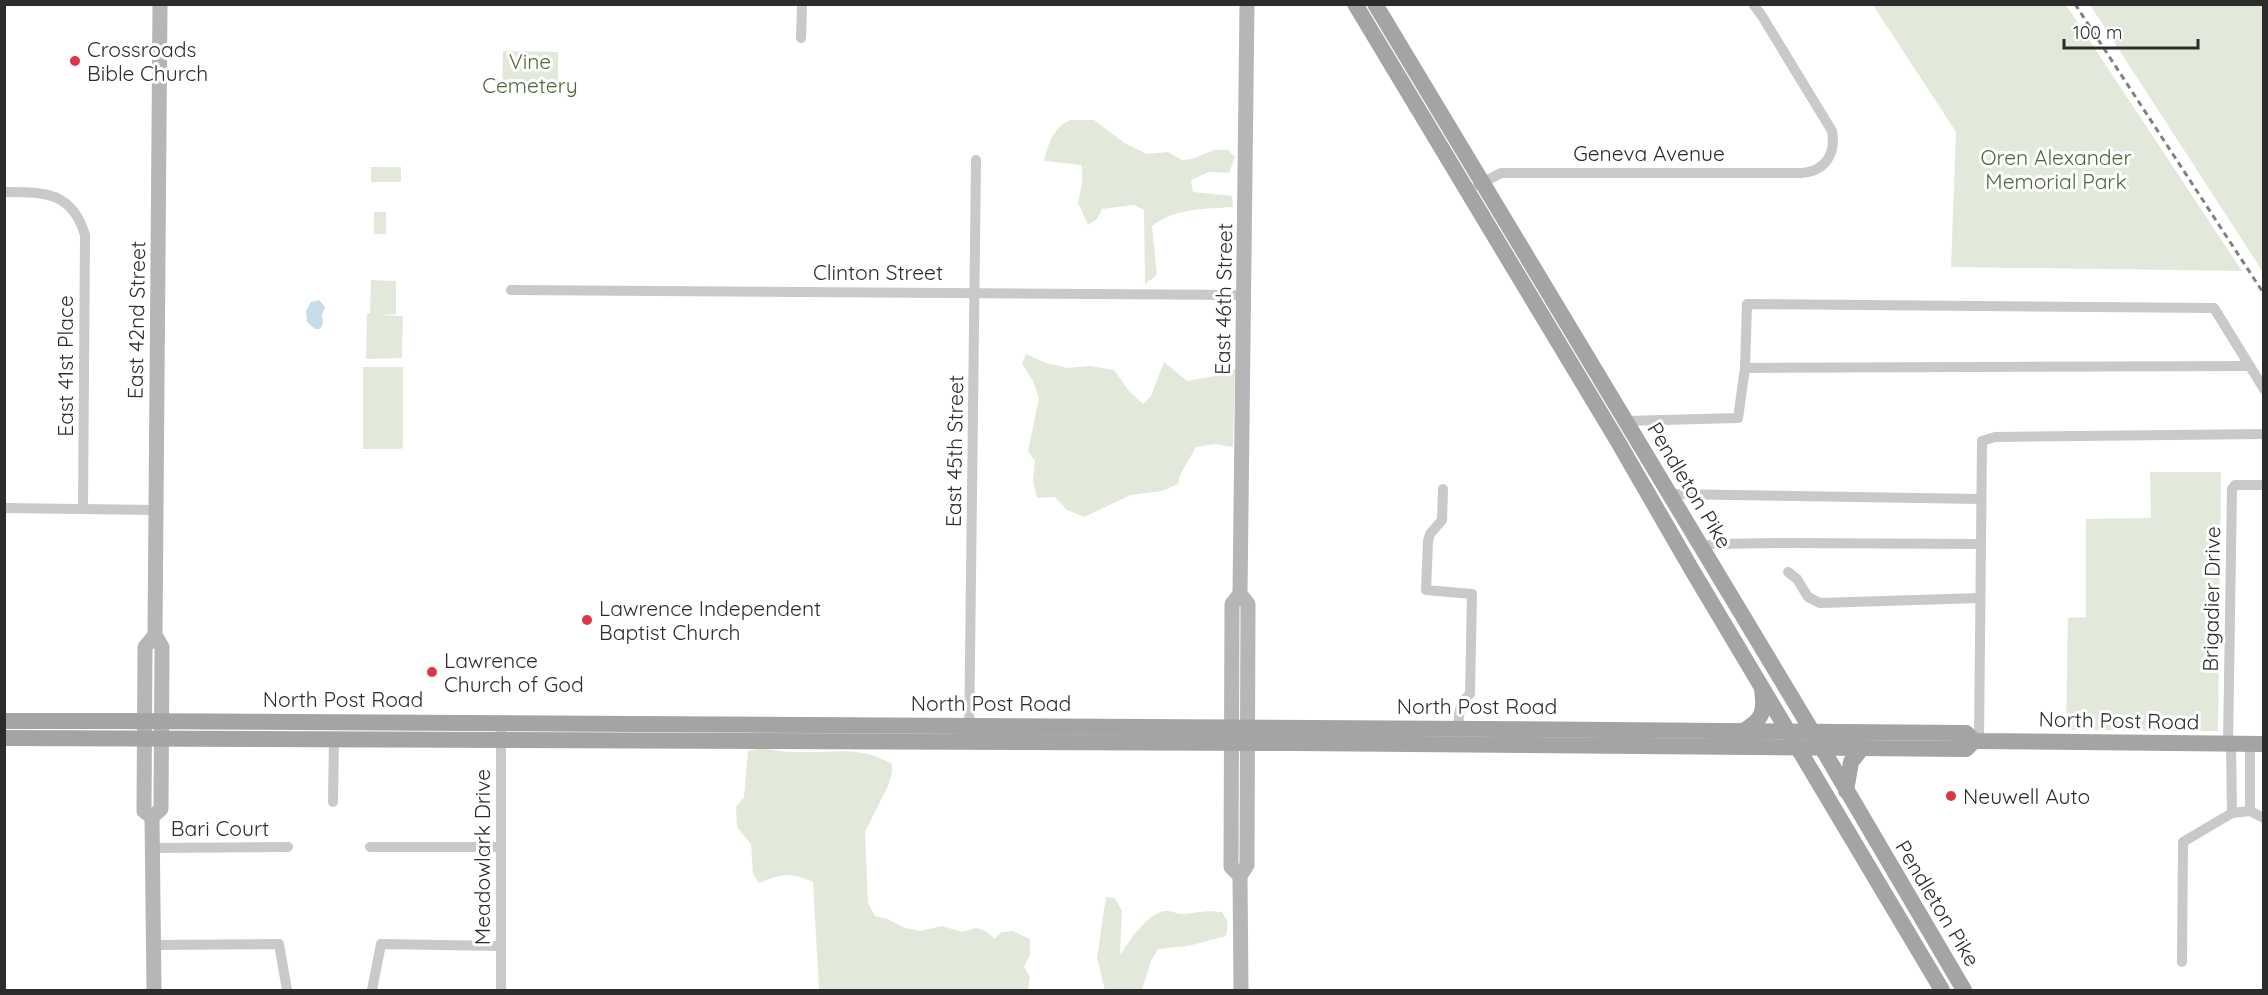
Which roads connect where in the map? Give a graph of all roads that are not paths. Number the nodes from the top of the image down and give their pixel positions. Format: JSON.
{"nodes":[{"id":1,"x":160,"y":4,"type":"edge"},
{"id":2,"x":802,"y":4,"type":"edge"},
{"id":3,"x":1247,"y":4,"type":"edge"},
{"id":4,"x":1355,"y":4,"type":"edge"},
{"id":5,"x":1376,"y":4,"type":"edge"},
{"id":6,"x":1753,"y":4,"type":"edge"},
{"id":7,"x":801,"y":38,"type":"dead end"},
{"id":8,"x":976,"y":160,"type":"dead end"},
{"id":9,"x":1483,"y":182,"type":"junction"},
{"id":10,"x":4,"y":192,"type":"edge"},
{"id":11,"x":1468,"y":192,"type":"junction"},
{"id":12,"x":511,"y":290,"type":"dead end"},
{"id":13,"x":975,"y":292,"type":"junction"},
{"id":14,"x":1244,"y":295,"type":"junction"},
{"id":15,"x":2250,"y":366,"type":"junction"},
{"id":16,"x":1745,"y":368,"type":"junction"},
{"id":17,"x":2264,"y":389,"type":"edge"},
{"id":18,"x":1625,"y":421,"type":"junction"},
{"id":19,"x":2264,"y":434,"type":"edge"},
{"id":20,"x":2264,"y":485,"type":"edge"},
{"id":21,"x":1443,"y":489,"type":"dead end"},
{"id":22,"x":1669,"y":494,"type":"junction"},
{"id":23,"x":1980,"y":499,"type":"junction"},
{"id":24,"x":4,"y":508,"type":"edge"},
{"id":25,"x":83,"y":509,"type":"junction"},
{"id":26,"x":155,"y":510,"type":"junction"},
{"id":27,"x":1980,"y":544,"type":"junction"},
{"id":28,"x":1700,"y":547,"type":"junction"},
{"id":29,"x":1788,"y":572,"type":"dead end"},
{"id":30,"x":1980,"y":598,"type":"junction"},
{"id":31,"x":1761,"y":684,"type":"junction"},
{"id":32,"x":152,"y":720,"type":"junction"},
{"id":33,"x":4,"y":721,"type":"edge"},
{"id":34,"x":501,"y":723,"type":"junction"},
{"id":35,"x":969,"y":725,"type":"junction"},
{"id":36,"x":1743,"y":730,"type":"junction"},
{"id":37,"x":1789,"y":731,"type":"junction"},
{"id":38,"x":1812,"y":731,"type":"junction"},
{"id":39,"x":1239,"y":735,"type":"junction"},
{"id":40,"x":1460,"y":736,"type":"junction"},
{"id":41,"x":4,"y":738,"type":"edge"},
{"id":42,"x":143,"y":738,"type":"junction"},
{"id":43,"x":161,"y":738,"type":"junction"},
{"id":44,"x":334,"y":738,"type":"junction"},
{"id":45,"x":501,"y":740,"type":"junction"},
{"id":46,"x":1977,"y":741,"type":"junction"},
{"id":47,"x":969,"y":742,"type":"junction"},
{"id":48,"x":2229,"y":744,"type":"junction"},
{"id":49,"x":2257,"y":744,"type":"edge"},
{"id":50,"x":1799,"y":748,"type":"junction"},
{"id":51,"x":1822,"y":748,"type":"junction"},
{"id":52,"x":1862,"y":748,"type":"junction"},
{"id":53,"x":1846,"y":791,"type":"junction"},
{"id":54,"x":333,"y":802,"type":"dead end"},
{"id":55,"x":2250,"y":811,"type":"junction"},
{"id":56,"x":2232,"y":813,"type":"junction"},
{"id":57,"x":152,"y":817,"type":"junction"},
{"id":58,"x":2264,"y":818,"type":"edge"},
{"id":59,"x":288,"y":847,"type":"dead end"},
{"id":60,"x":370,"y":847,"type":"dead end"},
{"id":61,"x":501,"y":847,"type":"junction"},
{"id":62,"x":152,"y":848,"type":"junction"},
{"id":63,"x":153,"y":945,"type":"junction"},
{"id":64,"x":501,"y":945,"type":"junction"},
{"id":65,"x":2182,"y":962,"type":"dead end"},
{"id":66,"x":154,"y":990,"type":"edge"},
{"id":67,"x":287,"y":990,"type":"edge"},
{"id":68,"x":372,"y":990,"type":"edge"},
{"id":69,"x":501,"y":990,"type":"edge"},
{"id":70,"x":1241,"y":990,"type":"edge"},
{"id":71,"x":1942,"y":990,"type":"edge"},
{"id":72,"x":1964,"y":990,"type":"edge"}],
"edges":[{"from":1,"to":26,"type":"street","name":"East 42nd Street"},
{"from":2,"to":7,"type":"street"},
{"from":3,"to":14,"type":"street","name":"East 46th Street"},
{"from":4,"to":11,"type":"main road","name":"Pendleton Pike"},
{"from":5,"to":9,"type":"main road","name":"Pendleton Pike"},
{"from":6,"to":9,"type":"street","name":"Geneva Avenue"},
{"from":8,"to":13,"type":"street","name":"East 45th Street"},
{"from":9,"to":11,"type":"street","name":"Geneva Avenue"},
{"from":9,"to":18,"type":"main road","name":"Pendleton Pike"},
{"from":10,"to":25,"type":"street","name":"East 41st Place"},
{"from":11,"to":31,"type":"main road","name":"Pendleton Pike"},
{"from":12,"to":13,"type":"street","name":"Clinton Street"},
{"from":13,"to":14,"type":"street","name":"Clinton Street"},
{"from":13,"to":35,"type":"street","name":"East 45th Street"},
{"from":14,"to":39,"type":"street","name":"East 46th Street"},
{"from":15,"to":16,"type":"street"},
{"from":15,"to":16,"type":"street"},
{"from":15,"to":17,"type":"street"},
{"from":16,"to":18,"type":"street"},
{"from":18,"to":22,"type":"main road","name":"Pendleton Pike"},
{"from":19,"to":23,"type":"street"},
{"from":20,"to":48,"type":"street","name":"Brigadier Drive"},
{"from":21,"to":40,"type":"street"},
{"from":22,"to":23,"type":"street"},
{"from":22,"to":28,"type":"main road","name":"Pendleton Pike"},
{"from":23,"to":27,"type":"street"},
{"from":24,"to":25,"type":"street"},
{"from":25,"to":26,"type":"street"},
{"from":26,"to":32,"type":"street","name":"East 42nd Street"},
{"from":27,"to":28,"type":"street"},
{"from":27,"to":30,"type":"street"},
{"from":28,"to":38,"type":"main road","name":"Pendleton Pike"},
{"from":29,"to":30,"type":"street"},
{"from":30,"to":46,"type":"street"},
{"from":31,"to":36,"type":"main road"},
{"from":31,"to":37,"type":"main road","name":"Pendleton Pike"},
{"from":32,"to":33,"type":"main road","name":"North Post Road"},
{"from":32,"to":34,"type":"main road","name":"North Post Road"},
{"from":32,"to":42,"type":"street","name":"East 42nd Street"},
{"from":32,"to":43,"type":"street","name":"East 42nd Street"},
{"from":34,"to":35,"type":"main road","name":"North Post Road"},
{"from":34,"to":45,"type":"street","name":"Meadowlark Drive"},
{"from":35,"to":39,"type":"main road","name":"North Post Road"},
{"from":35,"to":47,"type":"street","name":"East 45th Street"},
{"from":36,"to":37,"type":"main road","name":"North Post Road"},
{"from":36,"to":40,"type":"main road","name":"North Post Road"},
{"from":37,"to":38,"type":"main road","name":"North Post Road"},
{"from":37,"to":50,"type":"main road","name":"Pendleton Pike"},
{"from":38,"to":46,"type":"main road","name":"North Post Road"},
{"from":38,"to":51,"type":"main road","name":"Pendleton Pike"},
{"from":39,"to":40,"type":"main road","name":"North Post Road"},
{"from":39,"to":47,"type":"main road","name":"North Post Road"},
{"from":39,"to":70,"type":"street","name":"East 46th Street"},
{"from":40,"to":50,"type":"main road","name":"North Post Road"},
{"from":41,"to":42,"type":"main road","name":"North Post Road"},
{"from":42,"to":43,"type":"main road","name":"North Post Road"},
{"from":42,"to":57,"type":"street","name":"East 42nd Street"},
{"from":43,"to":44,"type":"main road","name":"North Post Road"},
{"from":43,"to":57,"type":"street","name":"East 42nd Street"},
{"from":44,"to":45,"type":"main road","name":"North Post Road"},
{"from":44,"to":54,"type":"street"},
{"from":45,"to":47,"type":"main road","name":"North Post Road"},
{"from":45,"to":61,"type":"street","name":"Meadowlark Drive"},
{"from":46,"to":48,"type":"main road","name":"North Post Road"},
{"from":46,"to":52,"type":"main road","name":"North Post Road"},
{"from":48,"to":49,"type":"main road","name":"North Post Road"},
{"from":48,"to":56,"type":"street"},
{"from":49,"to":55,"type":"street"},
{"from":50,"to":51,"type":"main road","name":"North Post Road"},
{"from":50,"to":71,"type":"main road","name":"Pendleton Pike"},
{"from":51,"to":52,"type":"main road","name":"North Post Road"},
{"from":51,"to":53,"type":"main road","name":"Pendleton Pike"},
{"from":52,"to":53,"type":"main road"},
{"from":53,"to":72,"type":"main road","name":"Pendleton Pike"},
{"from":55,"to":56,"type":"street"},
{"from":55,"to":58,"type":"street"},
{"from":56,"to":65,"type":"street"},
{"from":57,"to":62,"type":"street","name":"East 42nd Street"},
{"from":59,"to":62,"type":"street","name":"Bari Court"},
{"from":60,"to":61,"type":"street"},
{"from":61,"to":64,"type":"street","name":"Meadowlark Drive"},
{"from":62,"to":63,"type":"street","name":"East 42nd Street"},
{"from":63,"to":66,"type":"street","name":"East 42nd Street"},
{"from":63,"to":67,"type":"street"},
{"from":64,"to":68,"type":"street"},
{"from":64,"to":69,"type":"street","name":"Meadowlark Drive"}]}
